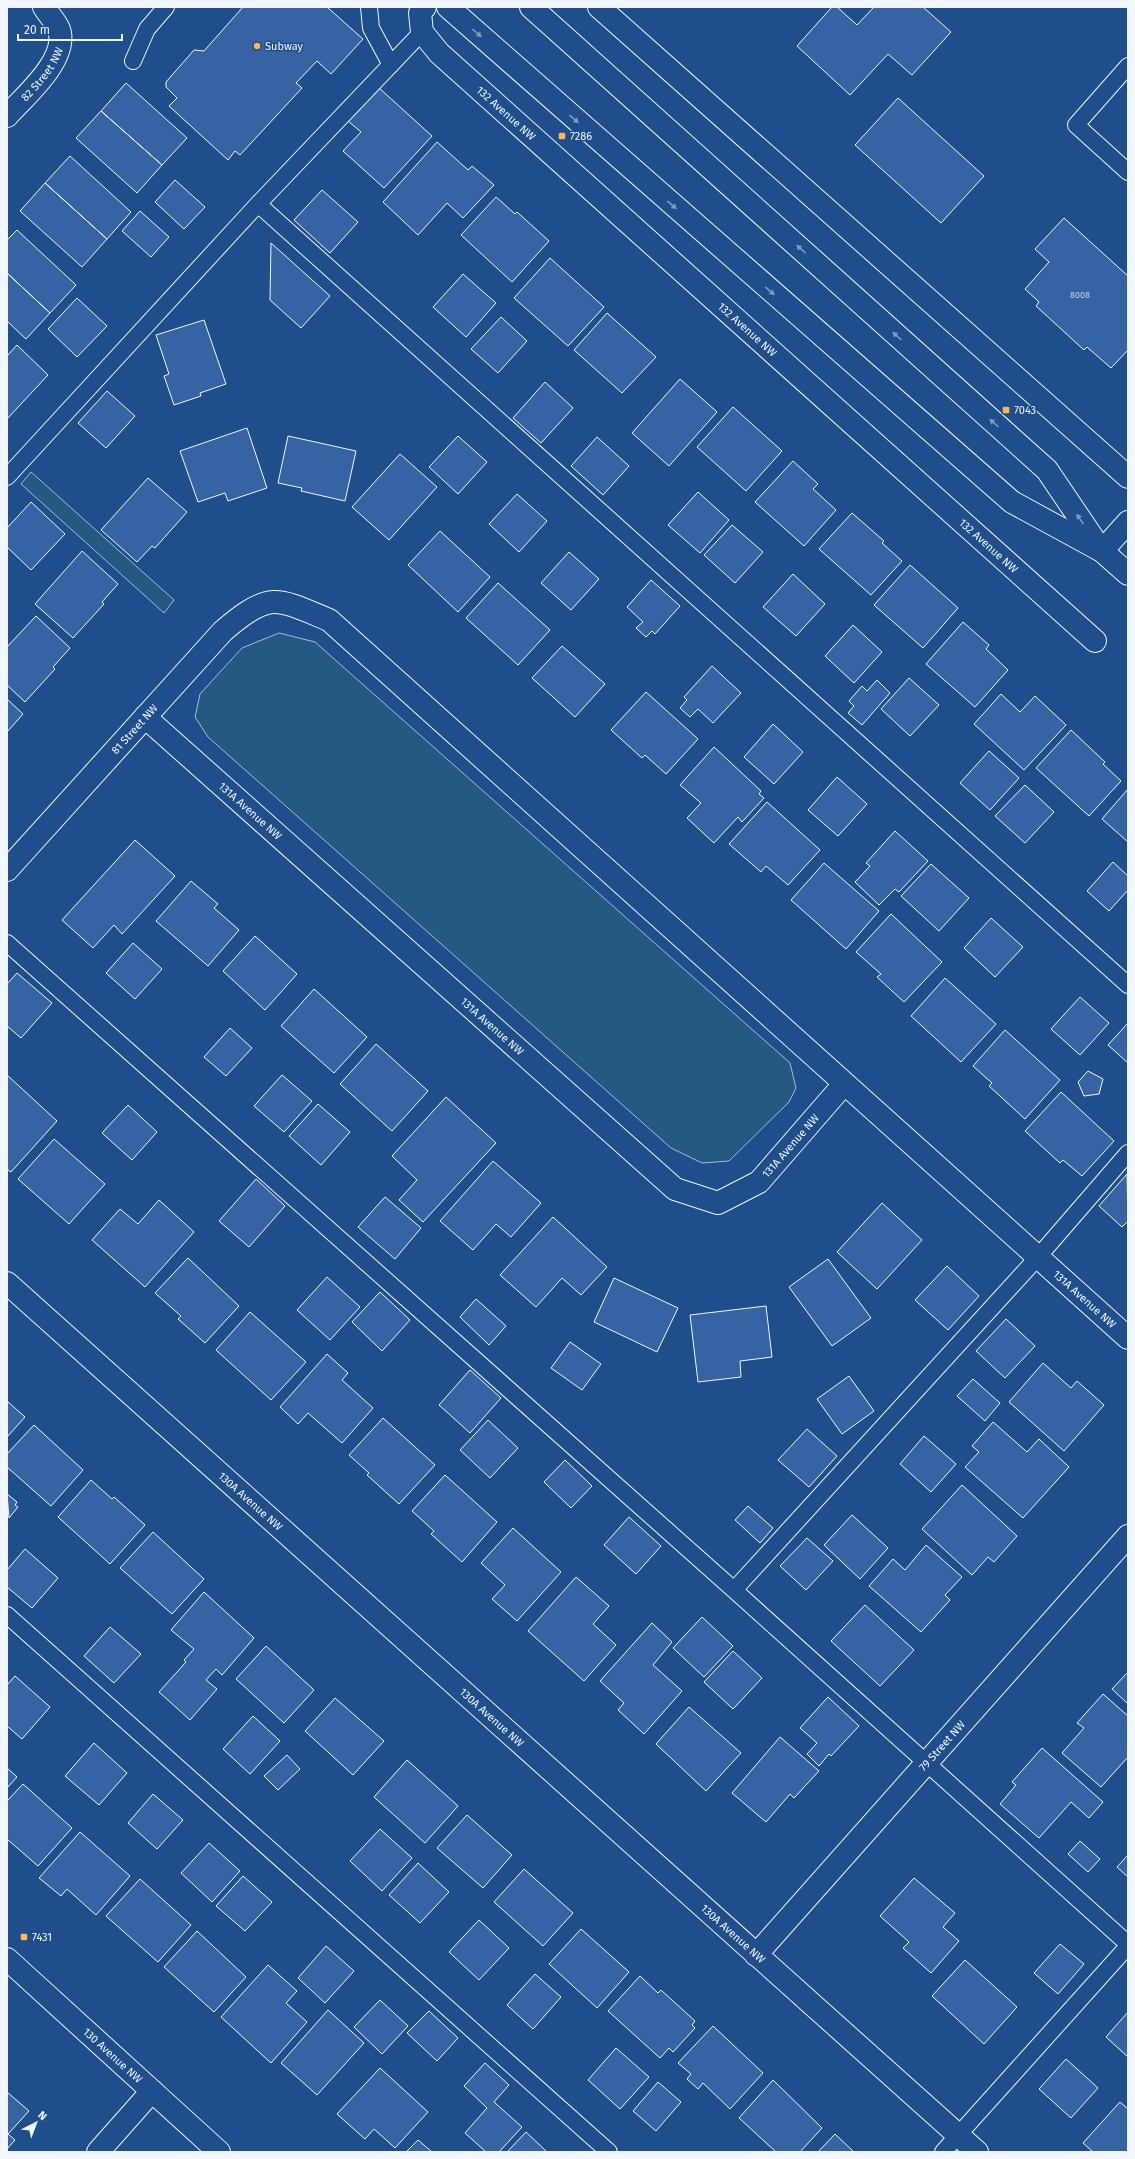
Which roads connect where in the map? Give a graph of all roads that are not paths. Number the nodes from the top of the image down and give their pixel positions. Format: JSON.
{"nodes":[{"id":1,"x":44,"y":7,"type":"edge"},
{"id":2,"x":369,"y":7,"type":"edge"},
{"id":3,"x":425,"y":7,"type":"edge"},
{"id":4,"x":448,"y":7,"type":"edge"},
{"id":5,"x":531,"y":7,"type":"edge"},
{"id":6,"x":599,"y":7,"type":"edge"},
{"id":7,"x":158,"y":10,"type":"edge"},
{"id":8,"x":422,"y":32,"type":"junction"},
{"id":9,"x":133,"y":60,"type":"dead end"},
{"id":10,"x":391,"y":65,"type":"junction"},
{"id":11,"x":1128,"y":66,"type":"edge"},
{"id":12,"x":7,"y":116,"type":"edge"},
{"id":13,"x":1128,"y":172,"type":"edge"},
{"id":14,"x":258,"y":204,"type":"junction"},
{"id":15,"x":1128,"y":476,"type":"edge"},
{"id":16,"x":7,"y":477,"type":"edge"},
{"id":17,"x":1128,"y":522,"type":"edge"},
{"id":18,"x":1102,"y":551,"type":"junction"},
{"id":19,"x":1128,"y":574,"type":"edge"},
{"id":20,"x":273,"y":602,"type":"joint"},
{"id":21,"x":1095,"y":641,"type":"dead end"},
{"id":22,"x":145,"y":717,"type":"junction"},
{"id":23,"x":7,"y":870,"type":"edge"},
{"id":24,"x":7,"y":943,"type":"edge"},
{"id":25,"x":1128,"y":985,"type":"edge"},
{"id":26,"x":844,"y":1084,"type":"junction"},
{"id":27,"x":1128,"y":1153,"type":"edge"},
{"id":28,"x":1038,"y":1257,"type":"junction"},
{"id":29,"x":7,"y":1283,"type":"edge"},
{"id":30,"x":1128,"y":1338,"type":"edge"},
{"id":31,"x":1128,"y":1536,"type":"edge"},
{"id":32,"x":734,"y":1590,"type":"junction"},
{"id":33,"x":7,"y":1615,"type":"edge"},
{"id":34,"x":925,"y":1764,"type":"junction"},
{"id":35,"x":1128,"y":1945,"type":"edge"},
{"id":36,"x":756,"y":1955,"type":"junction"},
{"id":37,"x":7,"y":1959,"type":"edge"},
{"id":38,"x":152,"y":2091,"type":"junction"},
{"id":39,"x":958,"y":2135,"type":"junction"},
{"id":40,"x":98,"y":2152,"type":"edge"},
{"id":41,"x":219,"y":2152,"type":"edge"},
{"id":42,"x":609,"y":2152,"type":"edge"},
{"id":43,"x":943,"y":2152,"type":"edge"},
{"id":44,"x":977,"y":2152,"type":"edge"}],
"edges":[{"from":1,"to":12,"type":"street","name":"82 Street NW"},
{"from":2,"to":10,"type":"lane"},
{"from":3,"to":8,"type":"street"},
{"from":4,"to":18,"type":"street","one_way":true},
{"from":18,"to":5,"type":"street","one_way":true},
{"from":6,"to":15,"type":"street"},
{"from":7,"to":9,"type":"lane"},
{"from":8,"to":10,"type":"lane"},
{"from":8,"to":21,"type":"street","name":"132 Avenue NW"},
{"from":10,"to":14,"type":"lane"},
{"from":11,"to":13,"type":"lane"},
{"from":14,"to":16,"type":"lane"},
{"from":14,"to":25,"type":"lane"},
{"from":17,"to":18,"type":"street"},
{"from":18,"to":19,"type":"street"},
{"from":20,"to":22,"type":"street","name":"81 Street NW"},
{"from":20,"to":26,"type":"street","name":"131A Avenue NW"},
{"from":22,"to":23,"type":"street","name":"81 Street NW"},
{"from":22,"to":26,"type":"street","name":"131A Avenue NW"},
{"from":24,"to":32,"type":"lane"},
{"from":26,"to":28,"type":"street","name":"131A Avenue NW"},
{"from":27,"to":28,"type":"lane"},
{"from":28,"to":30,"type":"street","name":"131A Avenue NW"},
{"from":28,"to":32,"type":"lane"},
{"from":29,"to":36,"type":"street","name":"130A Avenue NW"},
{"from":31,"to":34,"type":"street","name":"79 Street NW"},
{"from":32,"to":34,"type":"lane"},
{"from":33,"to":42,"type":"lane"},
{"from":34,"to":35,"type":"lane"},
{"from":34,"to":36,"type":"street","name":"79 Street NW"},
{"from":35,"to":39,"type":"lane"},
{"from":36,"to":39,"type":"street","name":"130A Avenue NW"},
{"from":37,"to":38,"type":"street","name":"130 Avenue NW"},
{"from":38,"to":40,"type":"street"},
{"from":38,"to":41,"type":"street","name":"130 Avenue NW"},
{"from":39,"to":43,"type":"lane"},
{"from":39,"to":44,"type":"street","name":"130A Avenue NW"}]}
